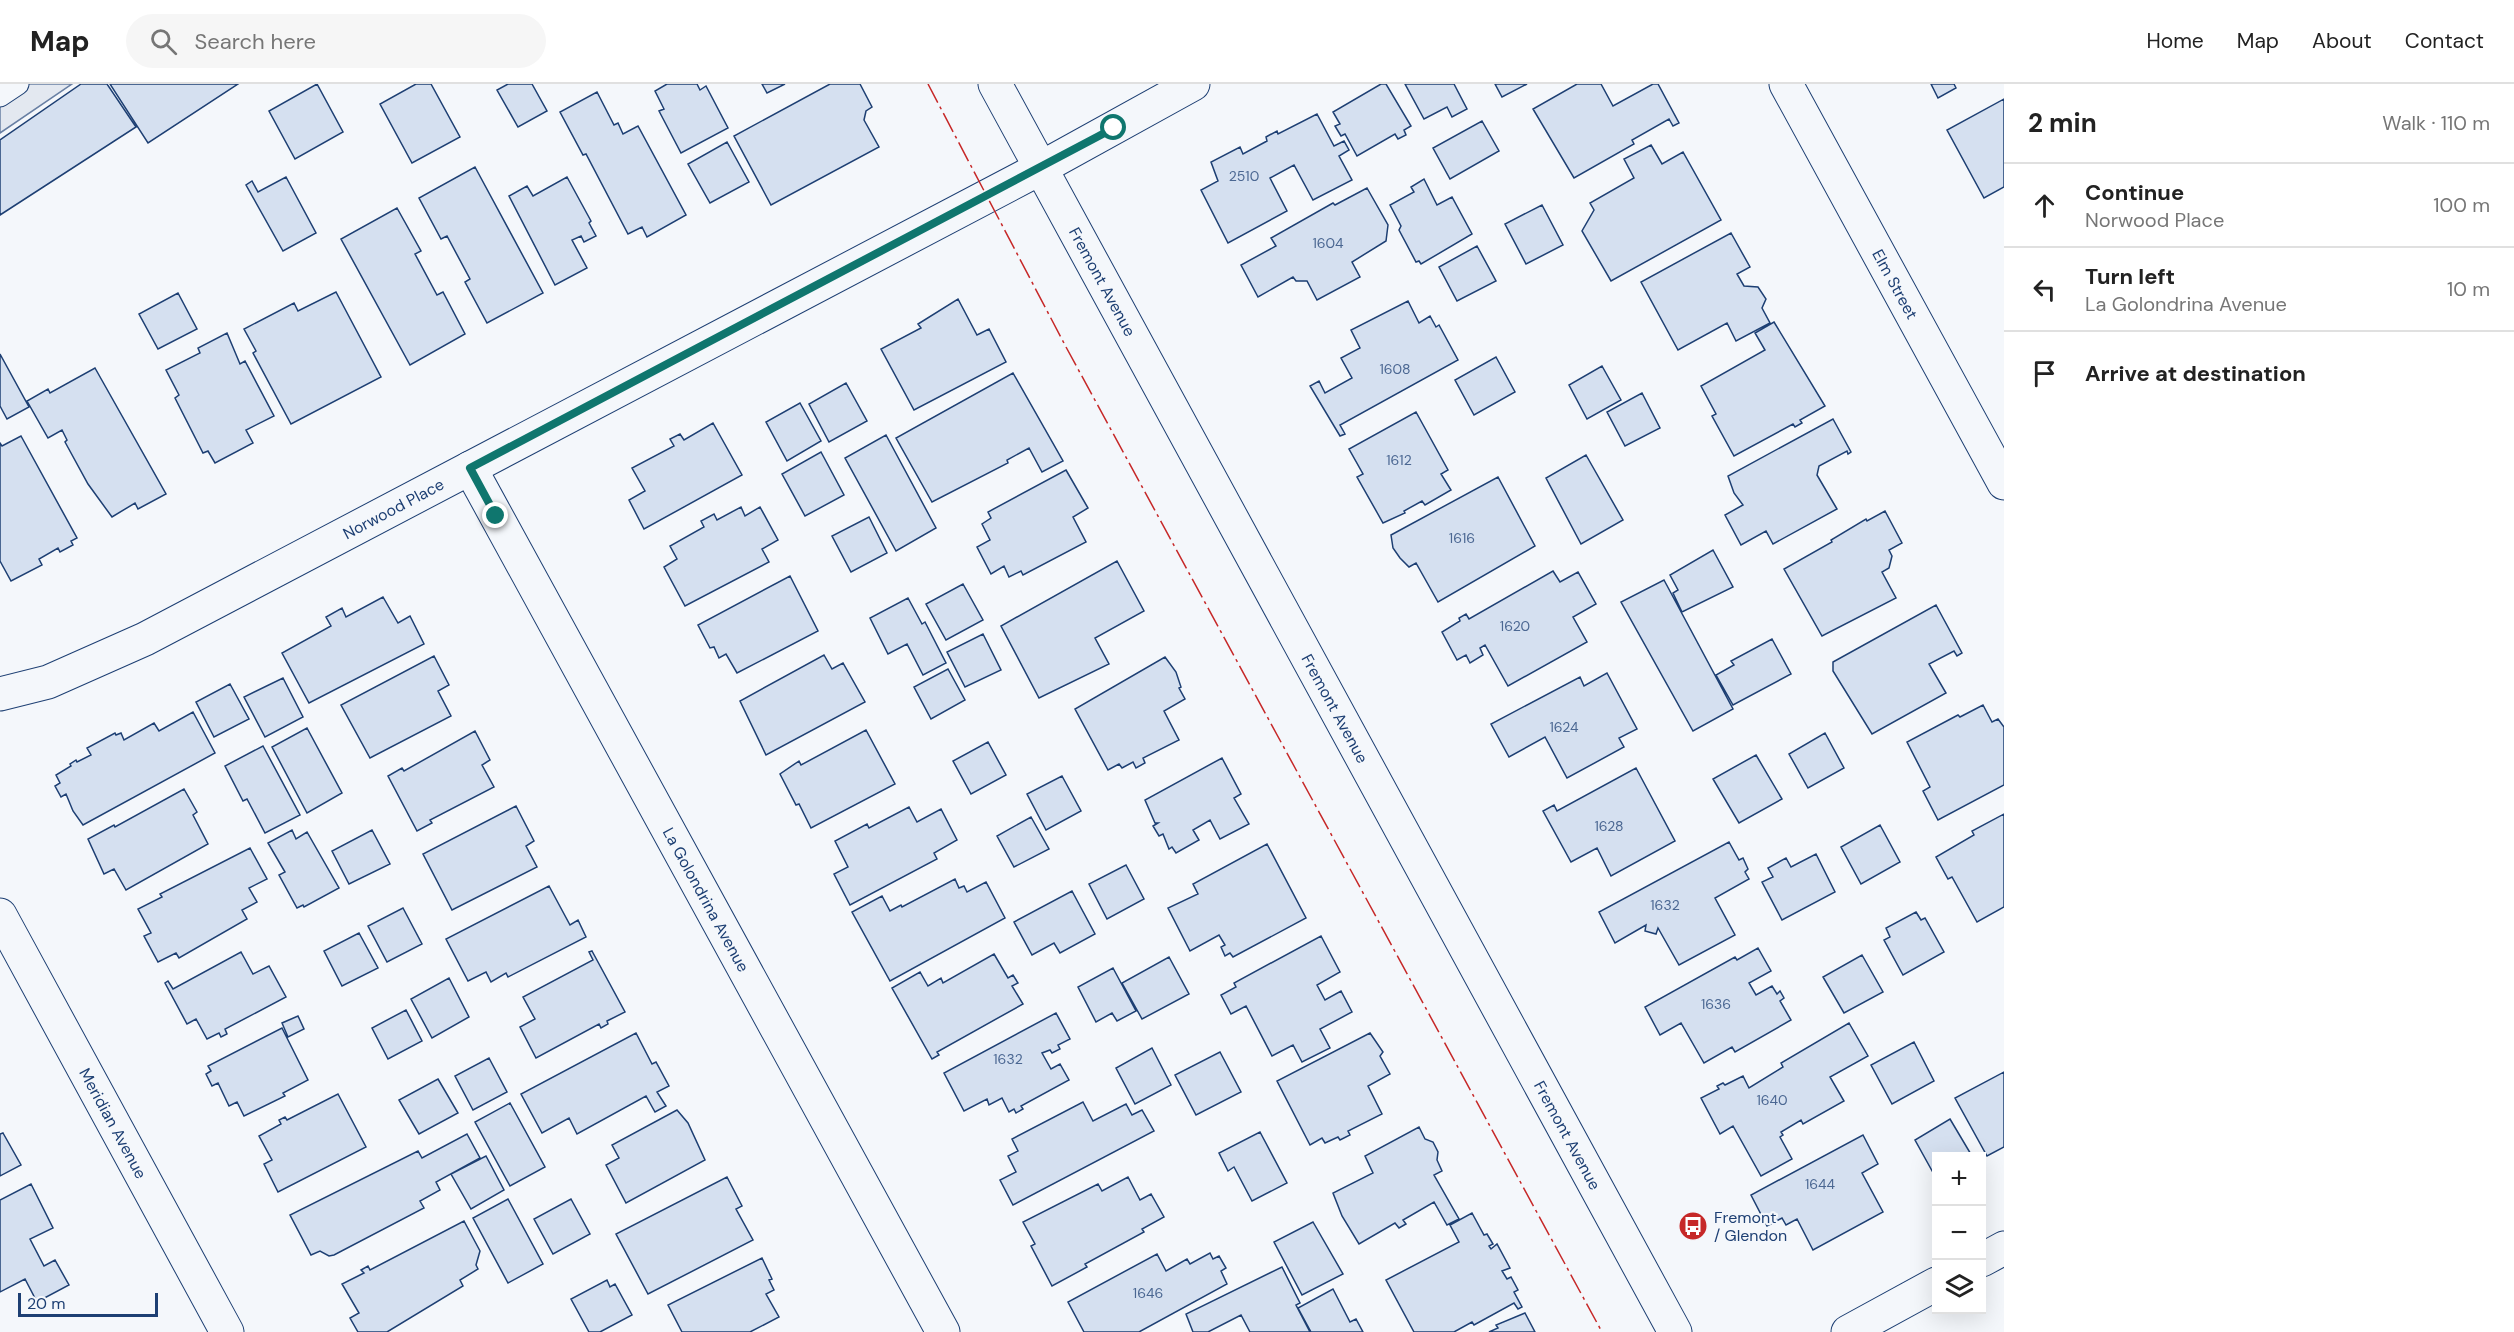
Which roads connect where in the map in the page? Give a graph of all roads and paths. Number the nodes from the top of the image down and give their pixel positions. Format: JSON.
{"nodes":[{"id":1,"x":18,"y":84,"type":"edge"},
{"id":2,"x":995,"y":84,"type":"edge"},
{"id":3,"x":1193,"y":84,"type":"edge"},
{"id":4,"x":1786,"y":84,"type":"edge"},
{"id":5,"x":0,"y":96,"type":"edge"},
{"id":6,"x":1039,"y":169,"type":"junction"},
{"id":7,"x":470,"y":468,"type":"junction"},
{"id":8,"x":2004,"y":483,"type":"edge"},
{"id":9,"x":0,"y":694,"type":"edge"},
{"id":10,"x":0,"y":915,"type":"edge"},
{"id":11,"x":2004,"y":1248,"type":"edge"},
{"id":12,"x":1986,"y":1258,"type":"edge"},
{"id":13,"x":1932,"y":1286,"type":"edge"},
{"id":14,"x":227,"y":1332,"type":"edge"},
{"id":15,"x":943,"y":1332,"type":"edge"},
{"id":16,"x":1675,"y":1332,"type":"edge"},
{"id":17,"x":1848,"y":1332,"type":"edge"}],
"edges":[{"from":1,"to":5,"type":"lane"},
{"from":2,"to":6,"type":"street","name":"Fremont Avenue"},
{"from":3,"to":6,"type":"street","name":"Norwood Place"},
{"from":4,"to":8,"type":"street","name":"Elm Street"},
{"from":6,"to":7,"type":"street","name":"Norwood Place"},
{"from":6,"to":16,"type":"street","name":"Fremont Avenue"},
{"from":7,"to":9,"type":"street","name":"Norwood Place"},
{"from":7,"to":15,"type":"street","name":"La Golondrina Avenue"},
{"from":10,"to":14,"type":"street","name":"Meridian Avenue"},
{"from":11,"to":12,"type":"street"},
{"from":13,"to":17,"type":"street"}]}
